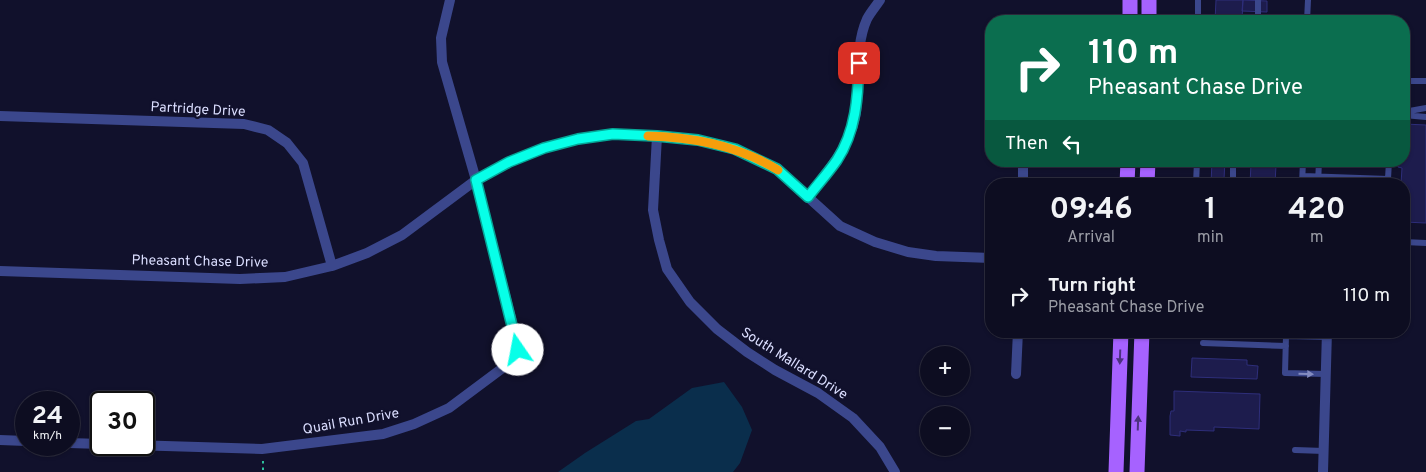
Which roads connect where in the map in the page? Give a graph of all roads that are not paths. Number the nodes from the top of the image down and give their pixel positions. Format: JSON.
{"nodes":[{"id":1,"x":450,"y":0,"type":"edge"},
{"id":2,"x":880,"y":0,"type":"edge"},
{"id":3,"x":1130,"y":0,"type":"edge"},
{"id":4,"x":1149,"y":0,"type":"edge"},
{"id":5,"x":1198,"y":0,"type":"edge"},
{"id":6,"x":1258,"y":0,"type":"edge"},
{"id":7,"x":1308,"y":0,"type":"edge"},
{"id":8,"x":1130,"y":15,"type":"edge"},
{"id":9,"x":1149,"y":15,"type":"edge"},
{"id":10,"x":1198,"y":15,"type":"edge"},
{"id":11,"x":1258,"y":15,"type":"edge"},
{"id":12,"x":1308,"y":15,"type":"edge"},
{"id":13,"x":1410,"y":81,"type":"edge"},
{"id":14,"x":1426,"y":81,"type":"edge"},
{"id":15,"x":1426,"y":108,"type":"edge"},
{"id":16,"x":1410,"y":112,"type":"edge"},
{"id":17,"x":1410,"y":115,"type":"edge"},
{"id":18,"x":0,"y":116,"type":"edge"},
{"id":19,"x":1426,"y":117,"type":"edge"},
{"id":20,"x":657,"y":136,"type":"junction"},
{"id":21,"x":1303,"y":167,"type":"edge"},
{"id":22,"x":1319,"y":167,"type":"edge"},
{"id":23,"x":1303,"y":176,"type":"joint"},
{"id":24,"x":1318,"y":176,"type":"junction"},
{"id":25,"x":1341,"y":178,"type":"edge"},
{"id":26,"x":476,"y":180,"type":"junction"},
{"id":27,"x":808,"y":197,"type":"junction"},
{"id":28,"x":1410,"y":242,"type":"edge"},
{"id":29,"x":1426,"y":243,"type":"edge"},
{"id":30,"x":985,"y":258,"type":"edge"},
{"id":31,"x":332,"y":266,"type":"junction"},
{"id":32,"x":0,"y":270,"type":"edge"},
{"id":33,"x":1018,"y":338,"type":"edge"},
{"id":34,"x":1121,"y":338,"type":"edge"},
{"id":35,"x":1142,"y":338,"type":"edge"},
{"id":36,"x":1286,"y":338,"type":"edge"},
{"id":37,"x":1327,"y":338,"type":"edge"},
{"id":38,"x":1203,"y":343,"type":"dead end"},
{"id":39,"x":1286,"y":346,"type":"junction"},
{"id":40,"x":1016,"y":374,"type":"dead end"},
{"id":41,"x":1326,"y":374,"type":"junction"},
{"id":42,"x":0,"y":440,"type":"edge"},
{"id":43,"x":15,"y":441,"type":"edge"},
{"id":44,"x":155,"y":446,"type":"edge"},
{"id":45,"x":1295,"y":450,"type":"dead end"},
{"id":46,"x":1324,"y":450,"type":"junction"},
{"id":47,"x":895,"y":472,"type":"edge"},
{"id":48,"x":1116,"y":472,"type":"edge"},
{"id":49,"x":1136,"y":472,"type":"edge"},
{"id":50,"x":1323,"y":472,"type":"edge"}],
"edges":[{"from":1,"to":26,"type":"street","name":"Quail Run Drive"},
{"from":2,"to":27,"type":"street"},
{"from":3,"to":8,"type":"main road"},
{"from":4,"to":9,"type":"main road"},
{"from":5,"to":10,"type":"lane"},
{"from":6,"to":11,"type":"lane"},
{"from":7,"to":12,"type":"lane"},
{"from":13,"to":14,"type":"lane"},
{"from":15,"to":16,"type":"lane"},
{"from":17,"to":19,"type":"lane"},
{"from":18,"to":31,"type":"street","name":"Partridge Drive"},
{"from":20,"to":26,"type":"street","name":"Pheasant Chase Drive"},
{"from":20,"to":27,"type":"street","name":"Pheasant Chase Drive"},
{"from":20,"to":47,"type":"street","name":"South Mallard Drive"},
{"from":21,"to":23,"type":"lane"},
{"from":22,"to":24,"type":"lane"},
{"from":23,"to":24,"type":"lane"},
{"from":24,"to":25,"type":"lane"},
{"from":26,"to":31,"type":"street","name":"Pheasant Chase Drive"},
{"from":26,"to":44,"type":"street","name":"Quail Run Drive"},
{"from":27,"to":30,"type":"street","name":"Pheasant Chase Drive"},
{"from":28,"to":29,"type":"lane"},
{"from":31,"to":32,"type":"street","name":"Pheasant Chase Drive"},
{"from":33,"to":40,"type":"street"},
{"from":34,"to":48,"type":"main road","one_way":true},
{"from":49,"to":35,"type":"main road","one_way":true},
{"from":36,"to":39,"type":"lane"},
{"from":37,"to":41,"type":"street"},
{"from":38,"to":39,"type":"lane"},
{"from":39,"to":41,"type":"lane","one_way":true},
{"from":41,"to":46,"type":"street"},
{"from":42,"to":43,"type":"street"},
{"from":45,"to":46,"type":"lane"},
{"from":46,"to":50,"type":"street"}]}
